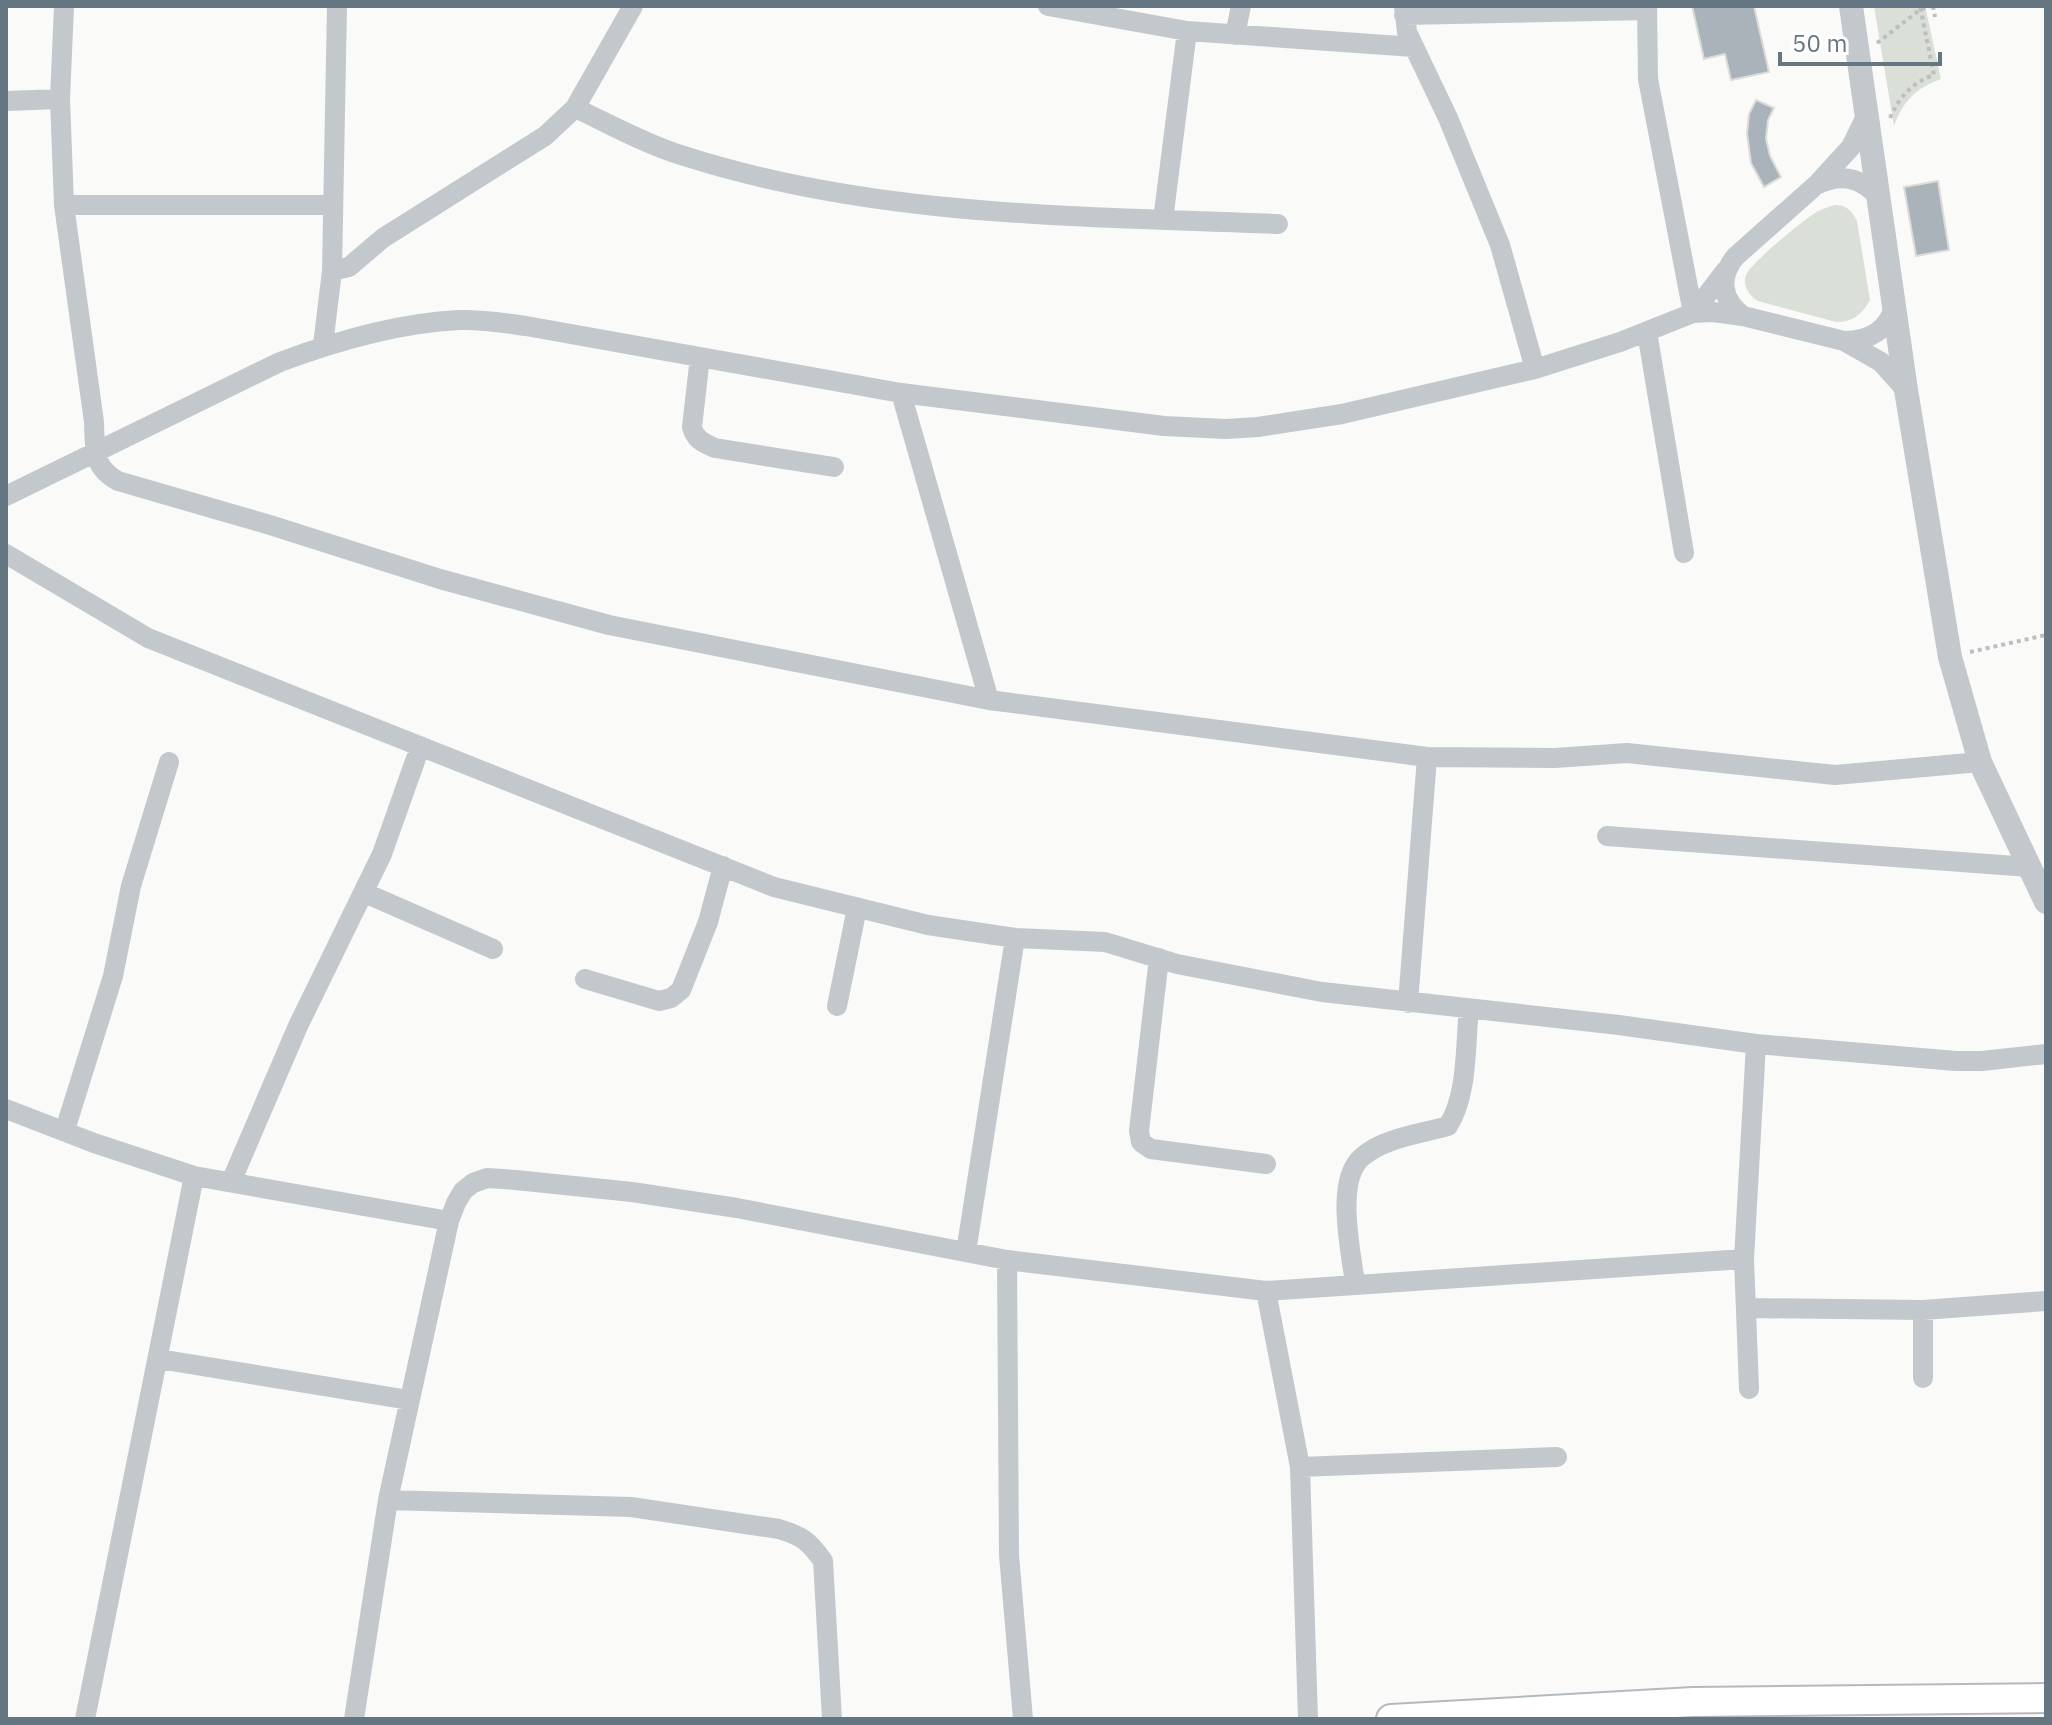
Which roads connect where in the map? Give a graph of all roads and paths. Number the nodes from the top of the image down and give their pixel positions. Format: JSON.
{"nodes":[{"id":1,"x":64,"y":6,"type":"edge"},
{"id":2,"x":337,"y":6,"type":"edge"},
{"id":3,"x":633,"y":6,"type":"edge"},
{"id":4,"x":1048,"y":6,"type":"edge"},
{"id":5,"x":1241,"y":6,"type":"edge"},
{"id":6,"x":1851,"y":6,"type":"edge"},
{"id":7,"x":1932,"y":6,"type":"edge"},
{"id":8,"x":1920,"y":7,"type":"edge"},
{"id":9,"x":1074,"y":8,"type":"edge"},
{"id":10,"x":1647,"y":8,"type":"edge"},
{"id":11,"x":1404,"y":11,"type":"edge"},
{"id":12,"x":1935,"y":17,"type":"dead end"},
{"id":13,"x":1187,"y":31,"type":"junction"},
{"id":14,"x":1235,"y":35,"type":"junction"},
{"id":15,"x":1873,"y":46,"type":"dead end"},
{"id":16,"x":1414,"y":47,"type":"junction"},
{"id":17,"x":60,"y":99,"type":"junction"},
{"id":18,"x":6,"y":101,"type":"edge"},
{"id":19,"x":575,"y":108,"type":"junction"},
{"id":20,"x":1877,"y":121,"type":"junction"},
{"id":21,"x":1816,"y":185,"type":"junction"},
{"id":22,"x":1880,"y":199,"type":"junction"},
{"id":23,"x":64,"y":205,"type":"junction"},
{"id":24,"x":332,"y":205,"type":"junction"},
{"id":25,"x":1163,"y":220,"type":"junction"},
{"id":26,"x":1278,"y":224,"type":"dead end"},
{"id":27,"x":1728,"y":266,"type":"junction"},
{"id":28,"x":332,"y":271,"type":"junction"},
{"id":29,"x":1895,"y":304,"type":"junction"},
{"id":30,"x":1693,"y":313,"type":"junction"},
{"id":31,"x":1743,"y":316,"type":"junction"},
{"id":32,"x":1647,"y":332,"type":"junction"},
{"id":33,"x":1844,"y":341,"type":"junction"},
{"id":34,"x":323,"y":345,"type":"junction"},
{"id":35,"x":700,"y":357,"type":"junction"},
{"id":36,"x":1535,"y":369,"type":"junction"},
{"id":37,"x":1906,"y":390,"type":"junction"},
{"id":38,"x":901,"y":393,"type":"junction"},
{"id":39,"x":95,"y":452,"type":"junction"},
{"id":40,"x":834,"y":467,"type":"dead end"},
{"id":41,"x":6,"y":496,"type":"edge"},
{"id":42,"x":1684,"y":553,"type":"dead end"},
{"id":43,"x":6,"y":554,"type":"edge"},
{"id":44,"x":2046,"y":635,"type":"edge"},
{"id":45,"x":1950,"y":657,"type":"junction"},
{"id":46,"x":989,"y":700,"type":"junction"},
{"id":47,"x":420,"y":747,"type":"junction"},
{"id":48,"x":1427,"y":757,"type":"junction"},
{"id":49,"x":169,"y":762,"type":"dead end"},
{"id":50,"x":1980,"y":762,"type":"junction"},
{"id":51,"x":1607,"y":836,"type":"dead end"},
{"id":52,"x":723,"y":866,"type":"junction"},
{"id":53,"x":2029,"y":867,"type":"junction"},
{"id":54,"x":365,"y":893,"type":"junction"},
{"id":55,"x":2046,"y":902,"type":"edge"},
{"id":56,"x":857,"y":908,"type":"junction"},
{"id":57,"x":1015,"y":938,"type":"junction"},
{"id":58,"x":493,"y":949,"type":"dead end"},
{"id":59,"x":1159,"y":958,"type":"junction"},
{"id":60,"x":585,"y":979,"type":"dead end"},
{"id":61,"x":1408,"y":1003,"type":"junction"},
{"id":62,"x":837,"y":1006,"type":"dead end"},
{"id":63,"x":1469,"y":1009,"type":"junction"},
{"id":64,"x":1756,"y":1044,"type":"junction"},
{"id":65,"x":2046,"y":1054,"type":"edge"},
{"id":66,"x":6,"y":1109,"type":"edge"},
{"id":67,"x":65,"y":1130,"type":"junction"},
{"id":68,"x":1266,"y":1164,"type":"dead end"},
{"id":69,"x":194,"y":1176,"type":"junction"},
{"id":70,"x":231,"y":1182,"type":"junction"},
{"id":71,"x":449,"y":1221,"type":"junction"},
{"id":72,"x":966,"y":1252,"type":"junction"},
{"id":73,"x":1744,"y":1259,"type":"junction"},
{"id":74,"x":1007,"y":1260,"type":"junction"},
{"id":75,"x":1355,"y":1284,"type":"junction"},
{"id":76,"x":1266,"y":1291,"type":"junction"},
{"id":77,"x":2046,"y":1301,"type":"edge"},
{"id":78,"x":1746,"y":1308,"type":"junction"},
{"id":79,"x":1923,"y":1310,"type":"junction"},
{"id":80,"x":159,"y":1359,"type":"junction"},
{"id":81,"x":1923,"y":1378,"type":"dead end"},
{"id":82,"x":1749,"y":1389,"type":"dead end"},
{"id":83,"x":409,"y":1400,"type":"junction"},
{"id":84,"x":1557,"y":1457,"type":"dead end"},
{"id":85,"x":1300,"y":1467,"type":"junction"},
{"id":86,"x":388,"y":1500,"type":"junction"},
{"id":87,"x":2046,"y":1698,"type":"edge"},
{"id":88,"x":1772,"y":1710,"type":"edge"},
{"id":89,"x":85,"y":1719,"type":"edge"},
{"id":90,"x":354,"y":1719,"type":"edge"},
{"id":91,"x":832,"y":1719,"type":"edge"},
{"id":92,"x":1023,"y":1719,"type":"edge"},
{"id":93,"x":1308,"y":1719,"type":"edge"},
{"id":94,"x":1391,"y":1719,"type":"edge"}],
"edges":[{"from":1,"to":17,"type":"street"},
{"from":2,"to":24,"type":"street"},
{"from":3,"to":19,"type":"street"},
{"from":4,"to":9,"type":"street"},
{"from":5,"to":14,"type":"street"},
{"from":6,"to":20,"type":"street"},
{"from":7,"to":8,"type":"path"},
{"from":7,"to":12,"type":"path"},
{"from":8,"to":15,"type":"path"},
{"from":8,"to":20,"type":"path"},
{"from":9,"to":13,"type":"street"},
{"from":10,"to":11,"type":"street"},
{"from":10,"to":30,"type":"street"},
{"from":11,"to":16,"type":"street"},
{"from":13,"to":14,"type":"street"},
{"from":13,"to":25,"type":"street"},
{"from":14,"to":16,"type":"street"},
{"from":16,"to":36,"type":"street"},
{"from":17,"to":18,"type":"street"},
{"from":17,"to":23,"type":"street"},
{"from":19,"to":25,"type":"street"},
{"from":19,"to":28,"type":"street"},
{"from":20,"to":21,"type":"street"},
{"from":20,"to":22,"type":"street"},
{"from":21,"to":22,"type":"street"},
{"from":21,"to":27,"type":"street"},
{"from":22,"to":29,"type":"street"},
{"from":23,"to":24,"type":"street"},
{"from":23,"to":39,"type":"street"},
{"from":24,"to":28,"type":"street"},
{"from":25,"to":26,"type":"street"},
{"from":27,"to":30,"type":"street"},
{"from":27,"to":31,"type":"street"},
{"from":28,"to":34,"type":"street"},
{"from":29,"to":33,"type":"street"},
{"from":29,"to":37,"type":"street"},
{"from":30,"to":31,"type":"street"},
{"from":30,"to":32,"type":"street"},
{"from":31,"to":33,"type":"street"},
{"from":32,"to":36,"type":"street"},
{"from":32,"to":42,"type":"street"},
{"from":33,"to":37,"type":"street"},
{"from":34,"to":35,"type":"street"},
{"from":34,"to":39,"type":"street"},
{"from":35,"to":38,"type":"street"},
{"from":35,"to":40,"type":"street"},
{"from":36,"to":38,"type":"street"},
{"from":37,"to":45,"type":"street"},
{"from":38,"to":46,"type":"street"},
{"from":39,"to":41,"type":"street"},
{"from":39,"to":46,"type":"street"},
{"from":43,"to":47,"type":"street"},
{"from":44,"to":45,"type":"path"},
{"from":45,"to":50,"type":"street"},
{"from":46,"to":48,"type":"street"},
{"from":47,"to":52,"type":"street"},
{"from":47,"to":54,"type":"street"},
{"from":48,"to":50,"type":"street"},
{"from":48,"to":61,"type":"street"},
{"from":49,"to":67,"type":"street"},
{"from":50,"to":53,"type":"street"},
{"from":51,"to":53,"type":"street"},
{"from":52,"to":56,"type":"street"},
{"from":52,"to":60,"type":"street"},
{"from":53,"to":55,"type":"street"},
{"from":54,"to":58,"type":"street"},
{"from":54,"to":70,"type":"street"},
{"from":56,"to":57,"type":"street"},
{"from":56,"to":62,"type":"street"},
{"from":57,"to":59,"type":"street"},
{"from":57,"to":72,"type":"street"},
{"from":59,"to":61,"type":"street"},
{"from":59,"to":68,"type":"street"},
{"from":61,"to":63,"type":"street"},
{"from":63,"to":64,"type":"street"},
{"from":63,"to":75,"type":"street"},
{"from":64,"to":65,"type":"street"},
{"from":64,"to":73,"type":"street"},
{"from":66,"to":67,"type":"street"},
{"from":67,"to":69,"type":"street"},
{"from":69,"to":70,"type":"street"},
{"from":69,"to":80,"type":"street"},
{"from":70,"to":71,"type":"street"},
{"from":71,"to":72,"type":"street"},
{"from":71,"to":83,"type":"street"},
{"from":72,"to":74,"type":"street"},
{"from":73,"to":75,"type":"street"},
{"from":73,"to":78,"type":"street"},
{"from":74,"to":76,"type":"street"},
{"from":74,"to":92,"type":"street"},
{"from":75,"to":76,"type":"street"},
{"from":76,"to":85,"type":"street"},
{"from":77,"to":79,"type":"street"},
{"from":78,"to":79,"type":"street"},
{"from":78,"to":82,"type":"street"},
{"from":79,"to":81,"type":"street"},
{"from":80,"to":83,"type":"street"},
{"from":80,"to":89,"type":"street"},
{"from":83,"to":86,"type":"street"},
{"from":84,"to":85,"type":"street"},
{"from":85,"to":93,"type":"street"},
{"from":86,"to":90,"type":"street"},
{"from":86,"to":91,"type":"street"},
{"from":87,"to":88,"type":"main road"},
{"from":88,"to":94,"type":"main road"}]}
